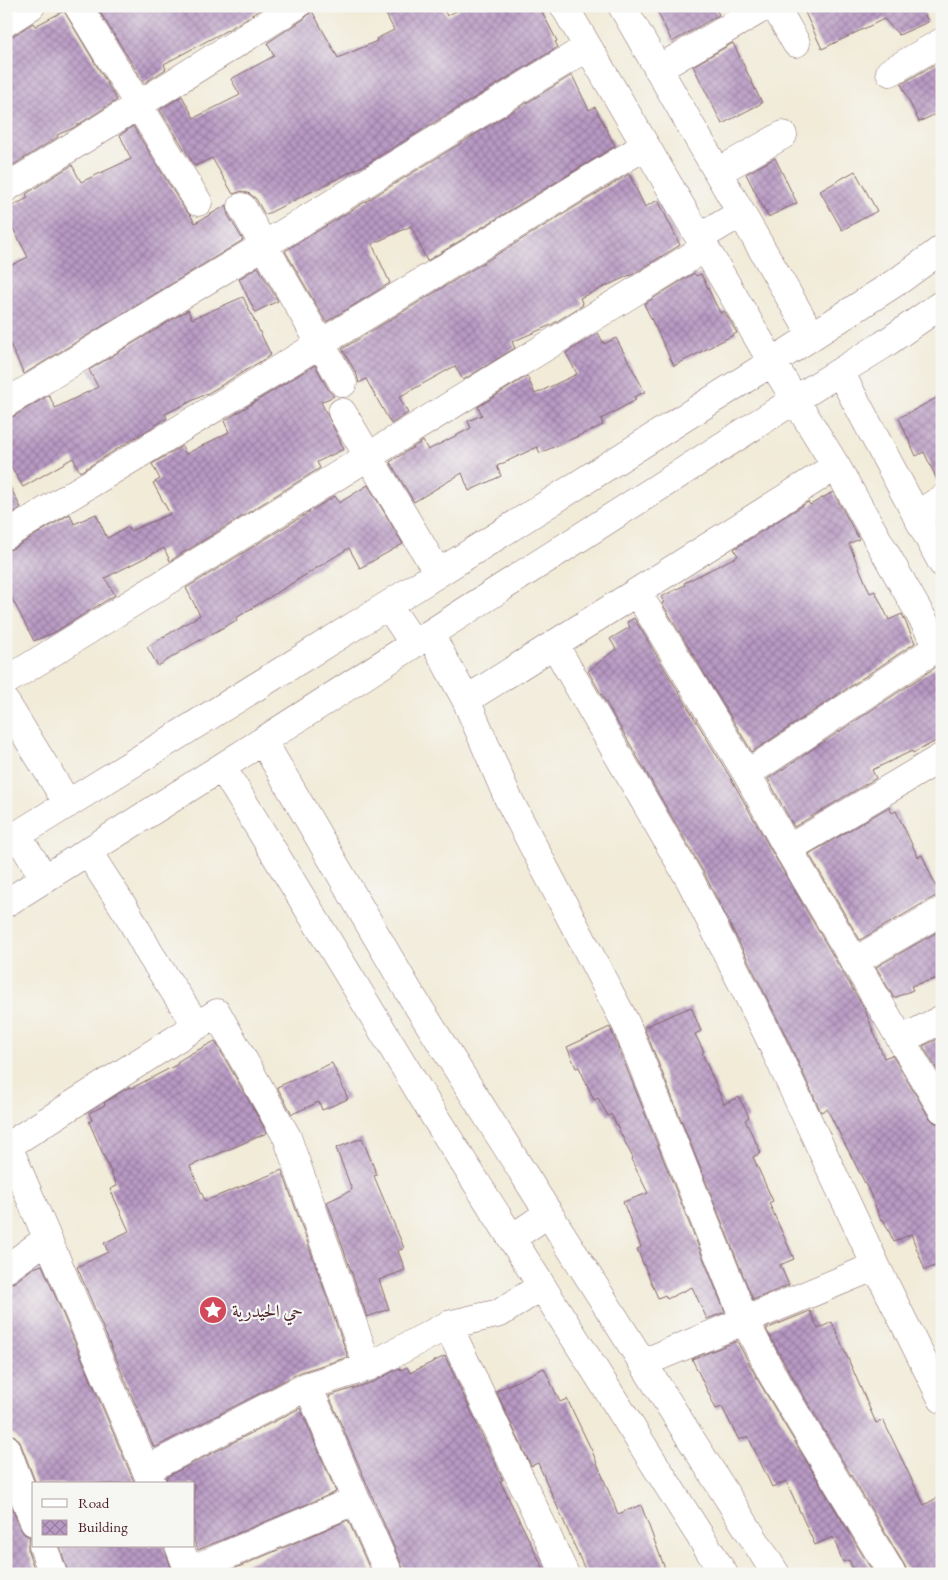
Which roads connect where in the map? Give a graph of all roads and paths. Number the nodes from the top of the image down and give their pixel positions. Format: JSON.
{"nodes":[{"id":1,"x":32,"y":6,"type":"edge"},
{"id":2,"x":78,"y":6,"type":"edge"},
{"id":3,"x":296,"y":6,"type":"edge"},
{"id":4,"x":564,"y":6,"type":"edge"},
{"id":5,"x":622,"y":6,"type":"edge"},
{"id":6,"x":766,"y":6,"type":"edge"},
{"id":7,"x":775,"y":6,"type":"edge"},
{"id":8,"x":6,"y":22,"type":"edge"},
{"id":9,"x":942,"y":42,"type":"edge"},
{"id":10,"x":796,"y":43,"type":"dead end"},
{"id":11,"x":588,"y":47,"type":"junction"},
{"id":12,"x":658,"y":69,"type":"junction"},
{"id":13,"x":890,"y":72,"type":"dead end"},
{"id":14,"x":139,"y":106,"type":"junction"},
{"id":15,"x":782,"y":135,"type":"dead end"},
{"id":16,"x":645,"y":146,"type":"junction"},
{"id":17,"x":718,"y":172,"type":"junction"},
{"id":18,"x":6,"y":188,"type":"edge"},
{"id":19,"x":198,"y":202,"type":"dead end"},
{"id":20,"x":242,"y":207,"type":"dead end"},
{"id":21,"x":741,"y":213,"type":"junction"},
{"id":22,"x":702,"y":243,"type":"junction"},
{"id":23,"x":263,"y":244,"type":"junction"},
{"id":24,"x":942,"y":249,"type":"edge"},
{"id":25,"x":942,"y":304,"type":"edge"},
{"id":26,"x":812,"y":336,"type":"junction"},
{"id":27,"x":320,"y":343,"type":"junction"},
{"id":28,"x":772,"y":362,"type":"junction"},
{"id":29,"x":840,"y":372,"type":"junction"},
{"id":30,"x":343,"y":383,"type":"dead end"},
{"id":31,"x":796,"y":399,"type":"junction"},
{"id":32,"x":6,"y":403,"type":"edge"},
{"id":33,"x":342,"y":412,"type":"dead end"},
{"id":34,"x":369,"y":456,"type":"junction"},
{"id":35,"x":836,"y":466,"type":"junction"},
{"id":36,"x":942,"y":500,"type":"edge"},
{"id":37,"x":916,"y":515,"type":"junction"},
{"id":38,"x":6,"y":535,"type":"edge"},
{"id":39,"x":942,"y":563,"type":"edge"},
{"id":40,"x":438,"y":573,"type":"junction"},
{"id":41,"x":637,"y":592,"type":"junction"},
{"id":42,"x":388,"y":605,"type":"junction"},
{"id":43,"x":422,"y":639,"type":"junction"},
{"id":44,"x":554,"y":644,"type":"junction"},
{"id":45,"x":940,"y":645,"type":"edge"},
{"id":46,"x":8,"y":674,"type":"edge"},
{"id":47,"x":466,"y":700,"type":"junction"},
{"id":48,"x":6,"y":703,"type":"edge"},
{"id":49,"x":263,"y":741,"type":"junction"},
{"id":50,"x":942,"y":757,"type":"edge"},
{"id":51,"x":222,"y":768,"type":"junction"},
{"id":52,"x":747,"y":774,"type":"junction"},
{"id":53,"x":68,"y":804,"type":"junction"},
{"id":54,"x":12,"y":839,"type":"edge"},
{"id":55,"x":788,"y":849,"type":"junction"},
{"id":56,"x":88,"y":852,"type":"junction"},
{"id":57,"x":45,"y":879,"type":"junction"},
{"id":58,"x":6,"y":903,"type":"edge"},
{"id":59,"x":942,"y":911,"type":"edge"},
{"id":60,"x":855,"y":960,"type":"junction"},
{"id":61,"x":942,"y":1019,"type":"edge"},
{"id":62,"x":197,"y":1026,"type":"junction"},
{"id":63,"x":901,"y":1040,"type":"junction"},
{"id":64,"x":942,"y":1109,"type":"edge"},
{"id":65,"x":7,"y":1147,"type":"edge"},
{"id":66,"x":550,"y":1213,"type":"junction"},
{"id":67,"x":512,"y":1238,"type":"junction"},
{"id":68,"x":47,"y":1239,"type":"junction"},
{"id":69,"x":876,"y":1266,"type":"junction"},
{"id":70,"x":6,"y":1269,"type":"edge"},
{"id":71,"x":542,"y":1286,"type":"junction"},
{"id":72,"x":745,"y":1321,"type":"junction"},
{"id":73,"x":448,"y":1325,"type":"junction"},
{"id":74,"x":643,"y":1363,"type":"junction"},
{"id":75,"x":368,"y":1367,"type":"junction"},
{"id":76,"x":308,"y":1386,"type":"junction"},
{"id":77,"x":942,"y":1399,"type":"edge"},
{"id":78,"x":6,"y":1448,"type":"edge"},
{"id":79,"x":149,"y":1477,"type":"edge"},
{"id":80,"x":356,"y":1500,"type":"junction"},
{"id":81,"x":32,"y":1517,"type":"edge"},
{"id":82,"x":44,"y":1548,"type":"edge"},
{"id":83,"x":179,"y":1548,"type":"edge"},
{"id":84,"x":190,"y":1573,"type":"edge"},
{"id":85,"x":53,"y":1574,"type":"edge"},
{"id":86,"x":389,"y":1574,"type":"edge"},
{"id":87,"x":565,"y":1574,"type":"edge"},
{"id":88,"x":724,"y":1574,"type":"edge"},
{"id":89,"x":776,"y":1574,"type":"edge"},
{"id":90,"x":892,"y":1574,"type":"edge"}],
"edges":[{"from":1,"to":8,"type":"street"},
{"from":2,"to":14,"type":"street"},
{"from":3,"to":14,"type":"street"},
{"from":4,"to":11,"type":"street"},
{"from":5,"to":12,"type":"street"},
{"from":6,"to":12,"type":"street"},
{"from":7,"to":10,"type":"street"},
{"from":9,"to":13,"type":"street"},
{"from":11,"to":16,"type":"street"},
{"from":11,"to":23,"type":"street"},
{"from":12,"to":17,"type":"street"},
{"from":14,"to":18,"type":"street"},
{"from":14,"to":19,"type":"street"},
{"from":15,"to":17,"type":"street"},
{"from":16,"to":22,"type":"street"},
{"from":16,"to":27,"type":"street"},
{"from":17,"to":21,"type":"street"},
{"from":20,"to":23,"type":"street"},
{"from":21,"to":22,"type":"street"},
{"from":21,"to":26,"type":"street"},
{"from":22,"to":28,"type":"street"},
{"from":22,"to":34,"type":"street"},
{"from":23,"to":27,"type":"street"},
{"from":23,"to":32,"type":"street"},
{"from":24,"to":26,"type":"street"},
{"from":25,"to":29,"type":"street"},
{"from":26,"to":28,"type":"street"},
{"from":27,"to":30,"type":"street"},
{"from":27,"to":38,"type":"street"},
{"from":28,"to":31,"type":"street"},
{"from":28,"to":40,"type":"street"},
{"from":29,"to":31,"type":"street"},
{"from":29,"to":37,"type":"street"},
{"from":31,"to":35,"type":"street"},
{"from":31,"to":43,"type":"street"},
{"from":33,"to":34,"type":"street"},
{"from":34,"to":40,"type":"street"},
{"from":34,"to":46,"type":"street"},
{"from":35,"to":41,"type":"street"},
{"from":35,"to":45,"type":"street"},
{"from":36,"to":37,"type":"street"},
{"from":37,"to":39,"type":"street"},
{"from":40,"to":42,"type":"street"},
{"from":41,"to":44,"type":"street"},
{"from":41,"to":52,"type":"street"},
{"from":42,"to":43,"type":"street"},
{"from":42,"to":53,"type":"street"},
{"from":43,"to":47,"type":"street"},
{"from":43,"to":49,"type":"street"},
{"from":44,"to":47,"type":"street"},
{"from":44,"to":69,"type":"street"},
{"from":45,"to":52,"type":"street"},
{"from":47,"to":72,"type":"street"},
{"from":48,"to":53,"type":"street"},
{"from":49,"to":51,"type":"street"},
{"from":49,"to":66,"type":"street"},
{"from":50,"to":55,"type":"street"},
{"from":51,"to":56,"type":"street"},
{"from":51,"to":67,"type":"street"},
{"from":52,"to":55,"type":"street"},
{"from":53,"to":54,"type":"street"},
{"from":54,"to":57,"type":"street"},
{"from":55,"to":60,"type":"street"},
{"from":56,"to":57,"type":"street"},
{"from":56,"to":62,"type":"street"},
{"from":57,"to":58,"type":"street"},
{"from":59,"to":60,"type":"street"},
{"from":60,"to":63,"type":"street"},
{"from":61,"to":63,"type":"street"},
{"from":62,"to":65,"type":"street"},
{"from":62,"to":75,"type":"street"},
{"from":63,"to":64,"type":"street"},
{"from":65,"to":68,"type":"street"},
{"from":66,"to":67,"type":"street"},
{"from":66,"to":74,"type":"street"},
{"from":67,"to":71,"type":"street"},
{"from":68,"to":70,"type":"street"},
{"from":68,"to":79,"type":"street"},
{"from":69,"to":72,"type":"street"},
{"from":69,"to":77,"type":"street"},
{"from":71,"to":73,"type":"street"},
{"from":71,"to":88,"type":"street"},
{"from":72,"to":74,"type":"street"},
{"from":72,"to":90,"type":"street"},
{"from":73,"to":75,"type":"street"},
{"from":73,"to":87,"type":"street"},
{"from":74,"to":89,"type":"street"},
{"from":75,"to":76,"type":"street"},
{"from":76,"to":79,"type":"street"},
{"from":76,"to":80,"type":"street"},
{"from":78,"to":81,"type":"street"},
{"from":80,"to":84,"type":"street"},
{"from":80,"to":86,"type":"street"},
{"from":82,"to":85,"type":"street"},
{"from":83,"to":84,"type":"street"}]}
